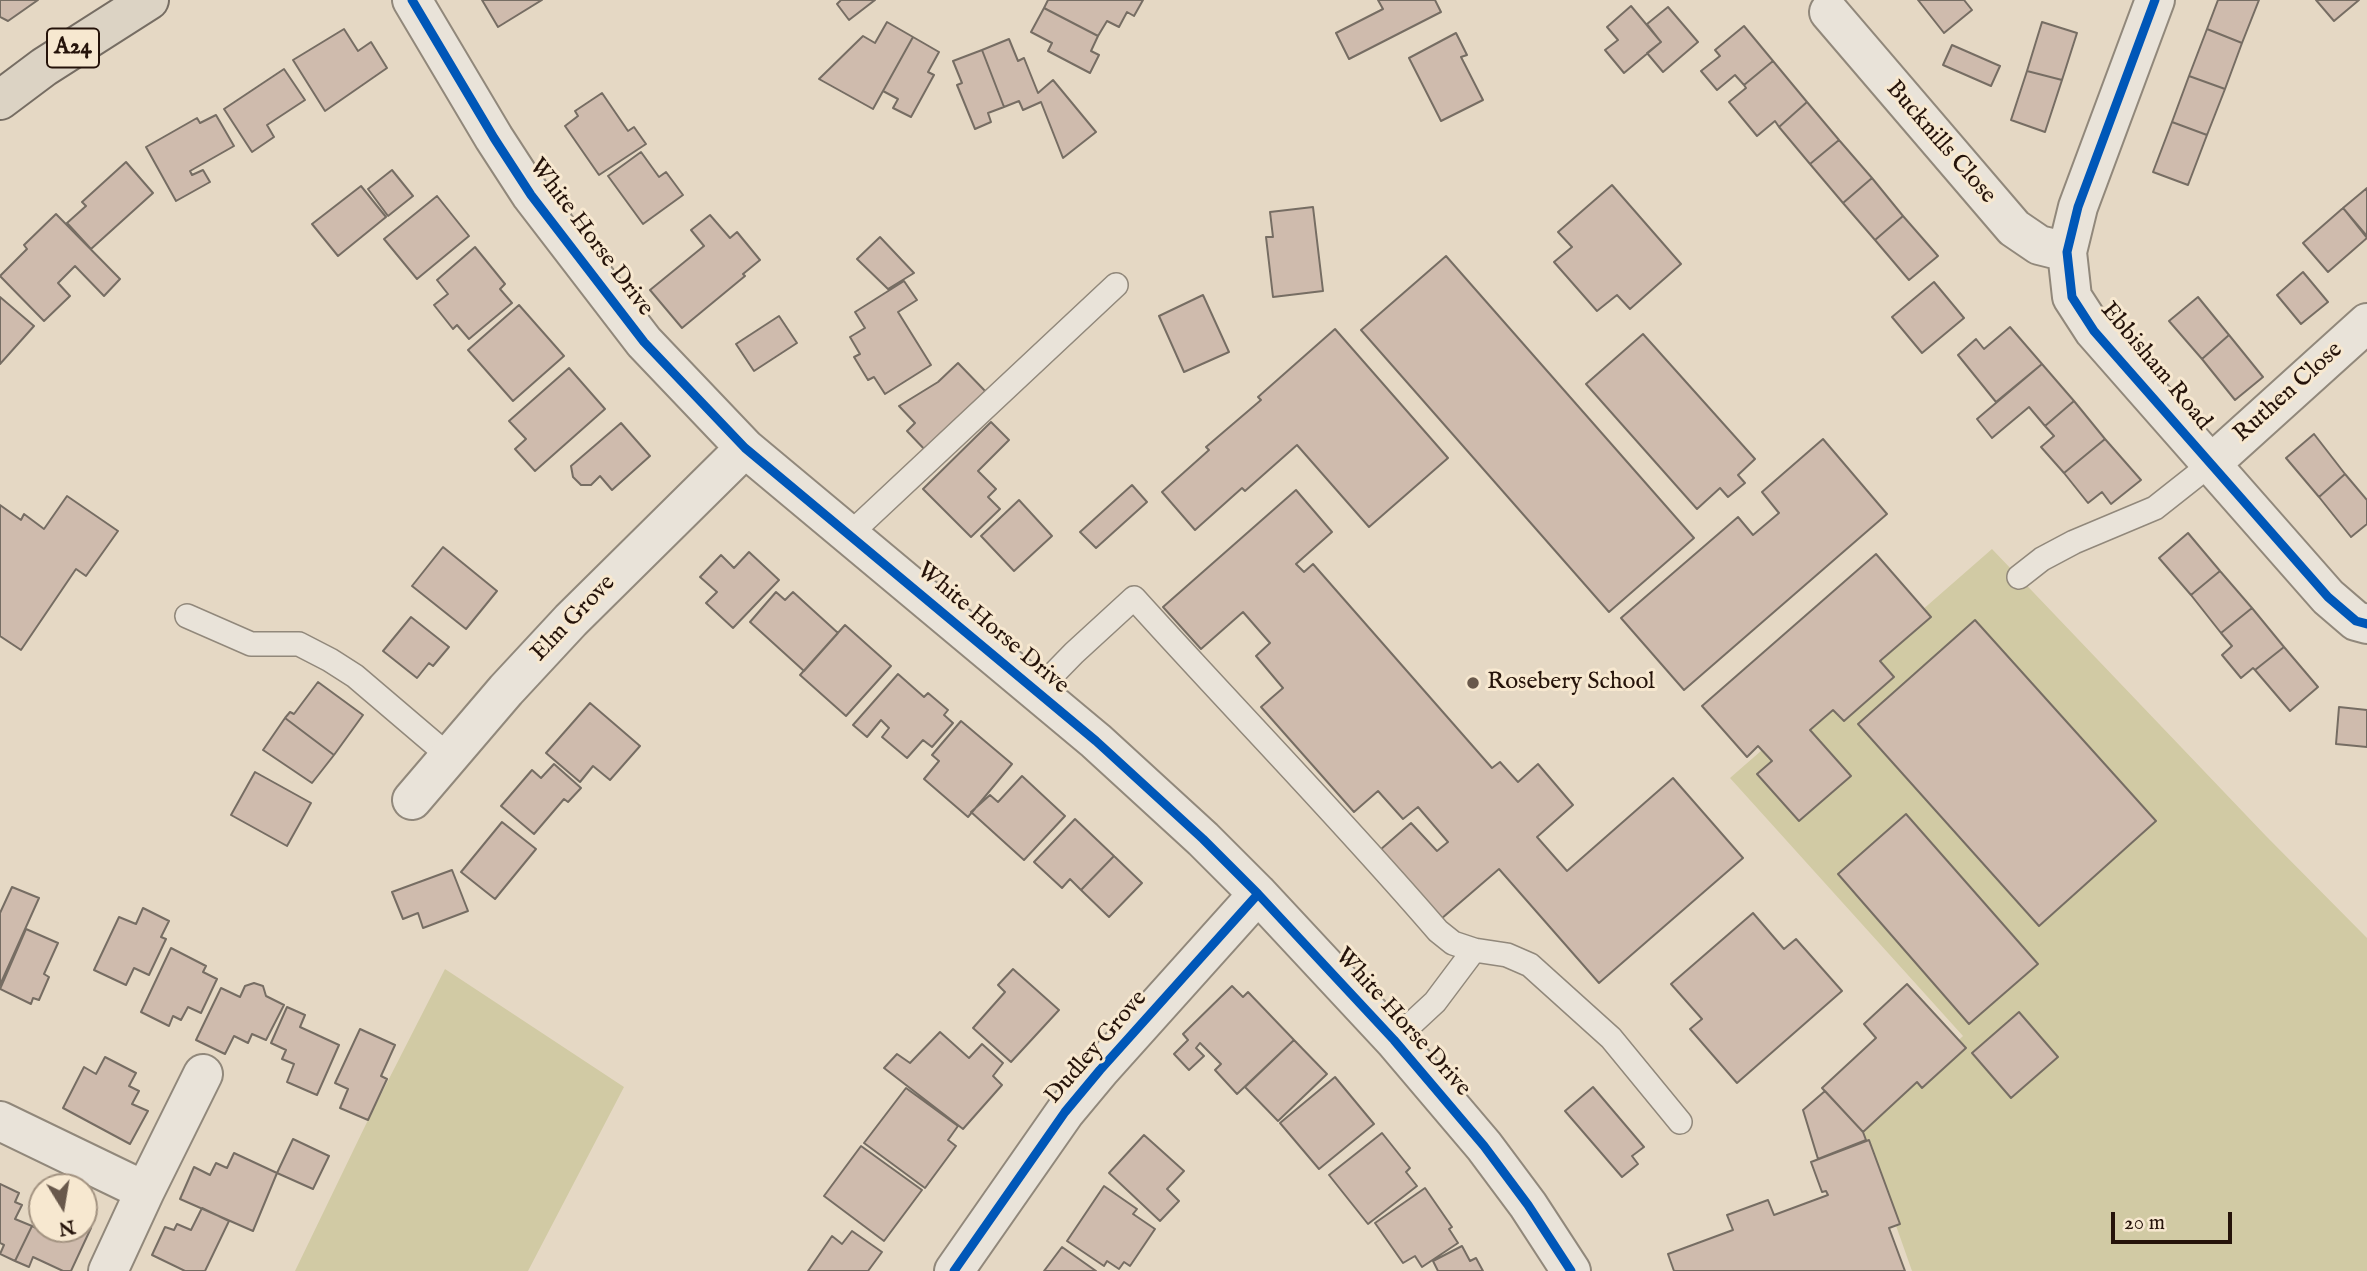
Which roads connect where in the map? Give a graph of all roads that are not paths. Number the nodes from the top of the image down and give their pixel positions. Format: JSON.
{"nodes":[{"id":1,"x":149,"y":0,"type":"edge"},
{"id":2,"x":412,"y":0,"type":"edge"},
{"id":3,"x":2155,"y":0,"type":"edge"},
{"id":4,"x":1829,"y":12,"type":"dead end"},
{"id":5,"x":0,"y":100,"type":"edge"},
{"id":6,"x":2067,"y":252,"type":"junction"},
{"id":7,"x":1116,"y":285,"type":"dead end"},
{"id":8,"x":2367,"y":323,"type":"edge"},
{"id":9,"x":745,"y":447,"type":"junction"},
{"id":10,"x":2212,"y":463,"type":"junction"},
{"id":11,"x":850,"y":534,"type":"junction"},
{"id":12,"x":2019,"y":577,"type":"dead end"},
{"id":13,"x":187,"y":616,"type":"dead end"},
{"id":14,"x":2367,"y":624,"type":"edge"},
{"id":15,"x":1036,"y":692,"type":"junction"},
{"id":16,"x":450,"y":757,"type":"junction"},
{"id":17,"x":412,"y":800,"type":"dead end"},
{"id":18,"x":1258,"y":894,"type":"junction"},
{"id":19,"x":1474,"y":950,"type":"junction"},
{"id":20,"x":1394,"y":1040,"type":"junction"},
{"id":21,"x":203,"y":1074,"type":"dead end"},
{"id":22,"x":0,"y":1121,"type":"edge"},
{"id":23,"x":1680,"y":1122,"type":"dead end"},
{"id":24,"x":145,"y":1191,"type":"junction"},
{"id":25,"x":108,"y":1271,"type":"edge"},
{"id":26,"x":954,"y":1271,"type":"edge"},
{"id":27,"x":1571,"y":1271,"type":"edge"}],
"edges":[{"from":1,"to":5,"type":"highway","number":"A24"},
{"from":2,"to":9,"type":"street","name":"White Horse Drive"},
{"from":3,"to":6,"type":"street","name":"Ebbisham Road"},
{"from":4,"to":6,"type":"street","name":"Bucknills Close"},
{"from":6,"to":10,"type":"street","name":"Ebbisham Road"},
{"from":7,"to":11,"type":"lane"},
{"from":8,"to":10,"type":"street","name":"Ruthen Close"},
{"from":9,"to":11,"type":"street","name":"White Horse Drive"},
{"from":9,"to":16,"type":"street","name":"Elm Grove"},
{"from":10,"to":12,"type":"lane"},
{"from":10,"to":14,"type":"street","name":"Ebbisham Road"},
{"from":11,"to":15,"type":"street","name":"White Horse Drive"},
{"from":13,"to":16,"type":"lane"},
{"from":15,"to":18,"type":"street","name":"White Horse Drive"},
{"from":15,"to":19,"type":"lane"},
{"from":16,"to":17,"type":"street","name":"Elm Grove"},
{"from":18,"to":20,"type":"street","name":"White Horse Drive"},
{"from":18,"to":26,"type":"street","name":"Dudley Grove"},
{"from":19,"to":20,"type":"lane"},
{"from":19,"to":23,"type":"lane"},
{"from":20,"to":27,"type":"street","name":"White Horse Drive"},
{"from":21,"to":24,"type":"street"},
{"from":22,"to":24,"type":"street"},
{"from":24,"to":25,"type":"street"}]}
